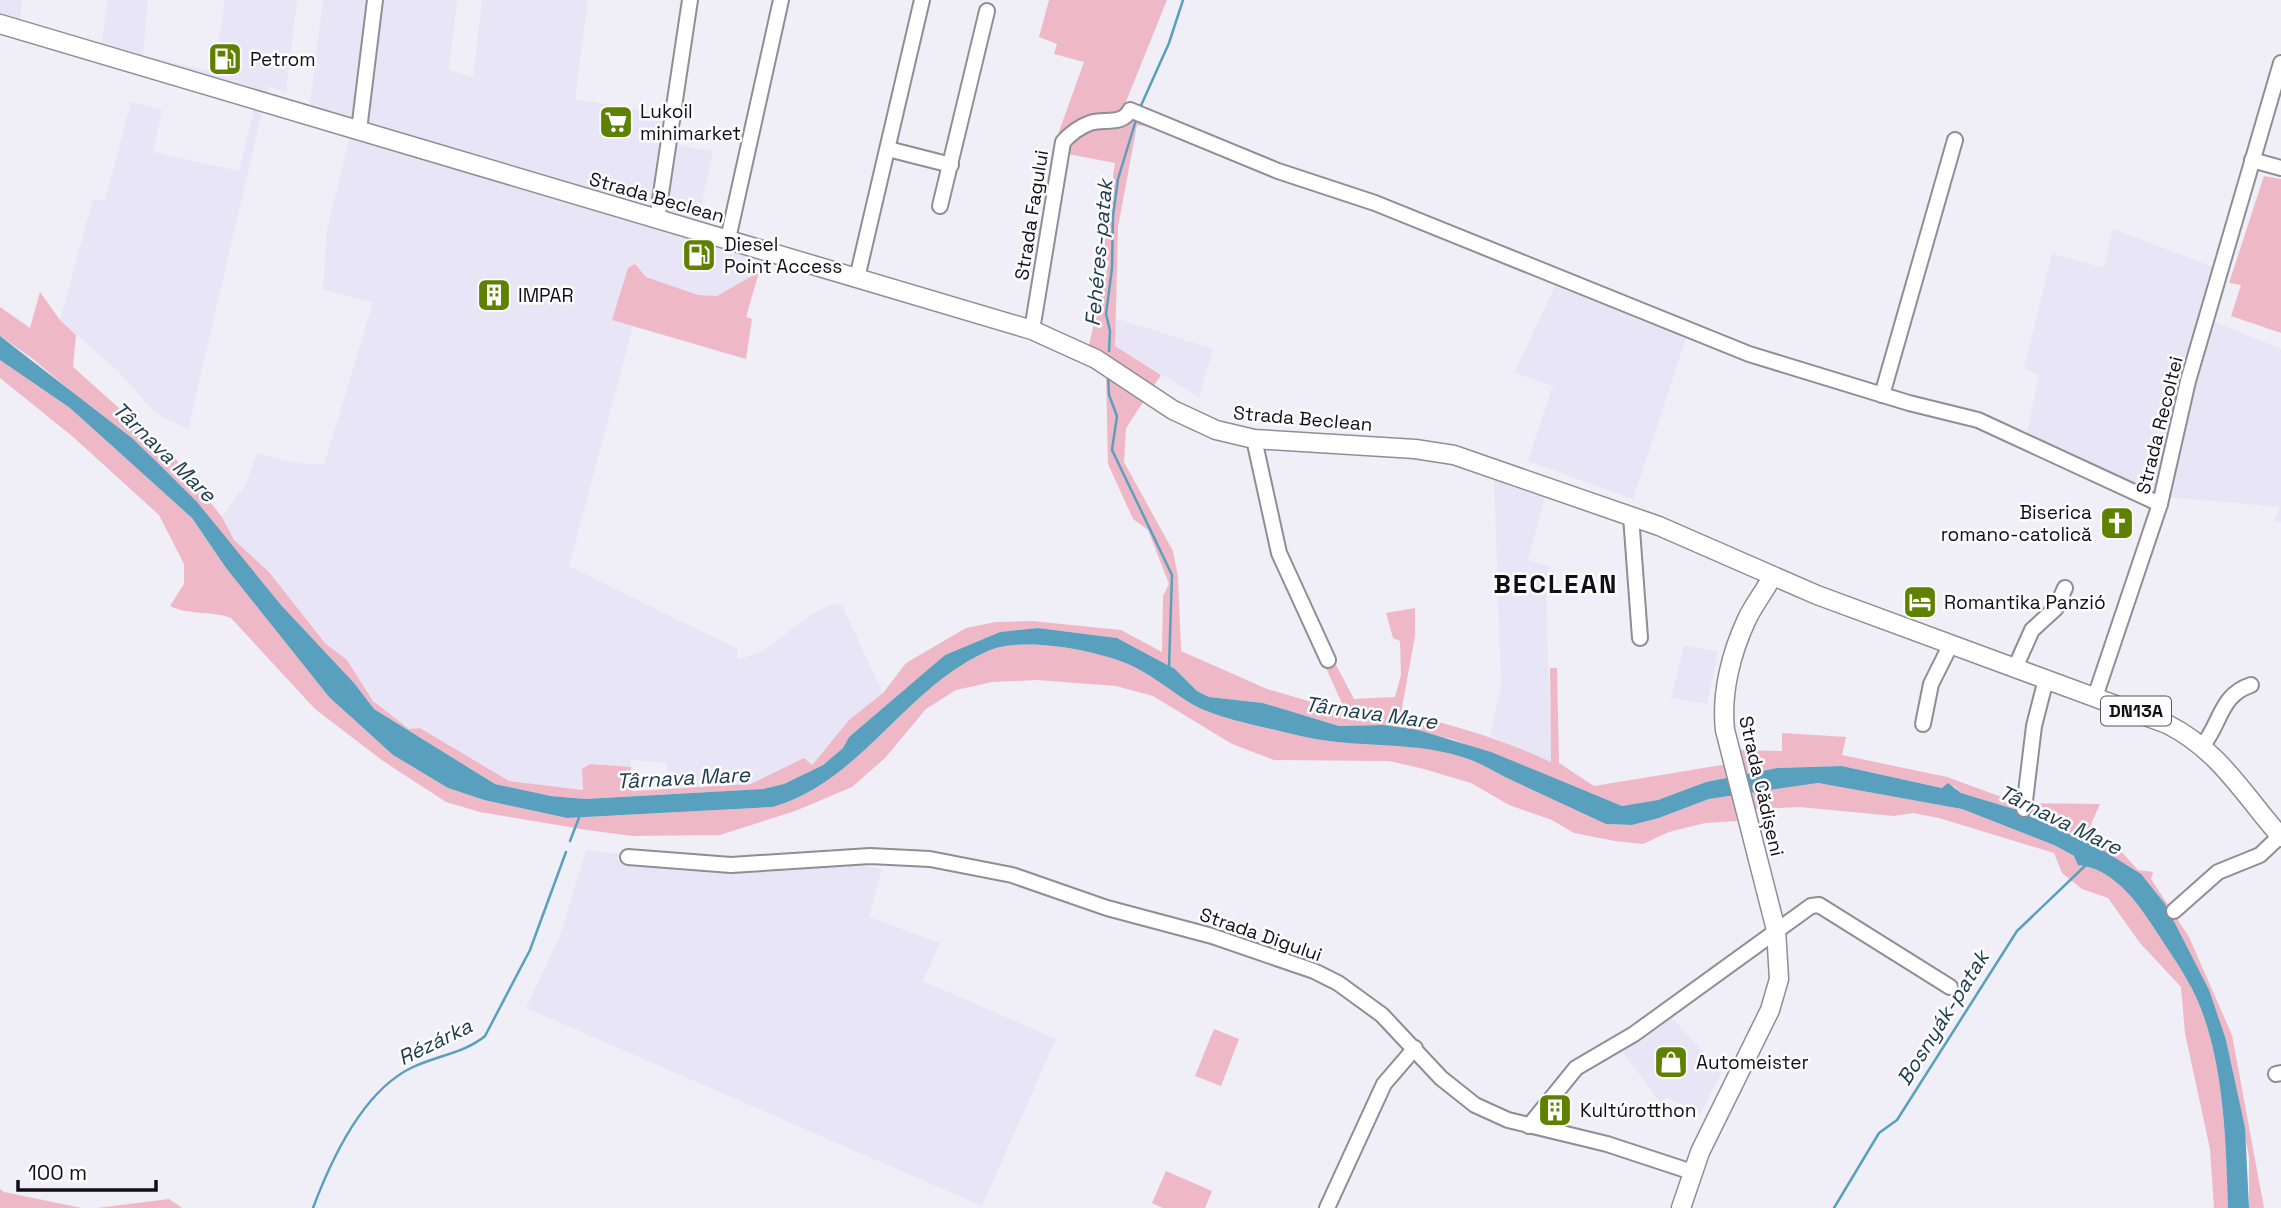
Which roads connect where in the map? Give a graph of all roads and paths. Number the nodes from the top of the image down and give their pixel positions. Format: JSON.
{"nodes":[{"id":1,"x":375,"y":0,"type":"edge"},
{"id":2,"x":690,"y":0,"type":"edge"},
{"id":3,"x":781,"y":0,"type":"edge"},
{"id":4,"x":922,"y":0,"type":"edge"},
{"id":5,"x":987,"y":11,"type":"dead end"},
{"id":6,"x":0,"y":24,"type":"edge"},
{"id":7,"x":2281,"y":63,"type":"edge"},
{"id":8,"x":2281,"y":91,"type":"edge"},
{"id":9,"x":359,"y":130,"type":"junction"},
{"id":10,"x":1955,"y":140,"type":"dead end"},
{"id":11,"x":887,"y":149,"type":"junction"},
{"id":12,"x":2254,"y":157,"type":"junction"},
{"id":13,"x":951,"y":165,"type":"junction"},
{"id":14,"x":2281,"y":168,"type":"edge"},
{"id":15,"x":940,"y":206,"type":"dead end"},
{"id":16,"x":657,"y":220,"type":"junction"},
{"id":17,"x":728,"y":239,"type":"junction"},
{"id":18,"x":857,"y":278,"type":"junction"},
{"id":19,"x":1032,"y":330,"type":"junction"},
{"id":20,"x":1882,"y":395,"type":"junction"},
{"id":21,"x":1254,"y":439,"type":"junction"},
{"id":22,"x":2160,"y":504,"type":"junction"},
{"id":23,"x":1631,"y":516,"type":"junction"},
{"id":24,"x":1772,"y":577,"type":"junction"},
{"id":25,"x":2065,"y":588,"type":"dead end"},
{"id":26,"x":1640,"y":638,"type":"dead end"},
{"id":27,"x":1951,"y":644,"type":"junction"},
{"id":28,"x":1328,"y":660,"type":"dead end"},
{"id":29,"x":2015,"y":668,"type":"junction"},
{"id":30,"x":2046,"y":679,"type":"junction"},
{"id":31,"x":2251,"y":685,"type":"dead end"},
{"id":32,"x":2095,"y":697,"type":"junction"},
{"id":33,"x":1923,"y":724,"type":"dead end"},
{"id":34,"x":2203,"y":746,"type":"junction"},
{"id":35,"x":2024,"y":809,"type":"dead end"},
{"id":36,"x":2280,"y":836,"type":"edge"},
{"id":37,"x":628,"y":857,"type":"dead end"},
{"id":38,"x":2174,"y":911,"type":"dead end"},
{"id":39,"x":1776,"y":930,"type":"junction"},
{"id":40,"x":1950,"y":986,"type":"dead end"},
{"id":41,"x":1415,"y":1048,"type":"junction"},
{"id":42,"x":1529,"y":1126,"type":"junction"},
{"id":43,"x":1692,"y":1172,"type":"junction"},
{"id":44,"x":1326,"y":1208,"type":"edge"},
{"id":45,"x":1681,"y":1208,"type":"edge"}],
"edges":[{"from":1,"to":9,"type":"street"},
{"from":2,"to":16,"type":"street"},
{"from":3,"to":17,"type":"street"},
{"from":4,"to":11,"type":"street"},
{"from":5,"to":13,"type":"street"},
{"from":6,"to":9,"type":"main road","name":"Strada Beclean","number":"DN13A"},
{"from":7,"to":12,"type":"street"},
{"from":8,"to":12,"type":"street"},
{"from":9,"to":16,"type":"main road","name":"Strada Beclean","number":"DN13A"},
{"from":10,"to":20,"type":"street"},
{"from":11,"to":13,"type":"street"},
{"from":11,"to":18,"type":"street"},
{"from":12,"to":14,"type":"street"},
{"from":12,"to":22,"type":"street","name":"Strada Recoltei"},
{"from":13,"to":15,"type":"street"},
{"from":16,"to":17,"type":"main road","name":"Strada Beclean","number":"DN13A"},
{"from":17,"to":18,"type":"main road","name":"Strada Beclean","number":"DN13A"},
{"from":18,"to":19,"type":"main road","name":"Strada Beclean","number":"DN13A"},
{"from":19,"to":20,"type":"street","name":"Strada Fagului"},
{"from":19,"to":21,"type":"main road","name":"Strada Beclean","number":"DN13A"},
{"from":20,"to":22,"type":"street"},
{"from":21,"to":23,"type":"main road","name":"Strada Beclean","number":"DN13A"},
{"from":21,"to":28,"type":"street"},
{"from":22,"to":32,"type":"street","name":"Strada Recoltei"},
{"from":23,"to":24,"type":"main road","name":"Strada Beclean","number":"DN13A"},
{"from":23,"to":26,"type":"street"},
{"from":24,"to":27,"type":"main road","name":"Strada Beclean","number":"DN13A"},
{"from":24,"to":39,"type":"main road","name":"Strada Cădișeni"},
{"from":25,"to":29,"type":"street"},
{"from":27,"to":29,"type":"main road","name":"Strada Beclean","number":"DN13A"},
{"from":27,"to":33,"type":"street"},
{"from":29,"to":30,"type":"main road","name":"Strada Beclean","number":"DN13A"},
{"from":30,"to":32,"type":"main road","name":"Strada Beclean","number":"DN13A"},
{"from":30,"to":35,"type":"street"},
{"from":31,"to":34,"type":"street"},
{"from":32,"to":34,"type":"main road","name":"Strada Beclean","number":"DN13A"},
{"from":34,"to":36,"type":"main road","name":"Strada Beclean","number":"DN13A"},
{"from":36,"to":38,"type":"street"},
{"from":37,"to":41,"type":"street","name":"Strada Digului"},
{"from":39,"to":40,"type":"street"},
{"from":39,"to":42,"type":"street"},
{"from":39,"to":43,"type":"main road","name":"Strada Cădișeni"},
{"from":41,"to":42,"type":"street","name":"Strada Digului"},
{"from":41,"to":44,"type":"street"},
{"from":42,"to":43,"type":"street","name":"Strada Digului"},
{"from":43,"to":45,"type":"main road","name":"Strada Cădișeni"}]}
